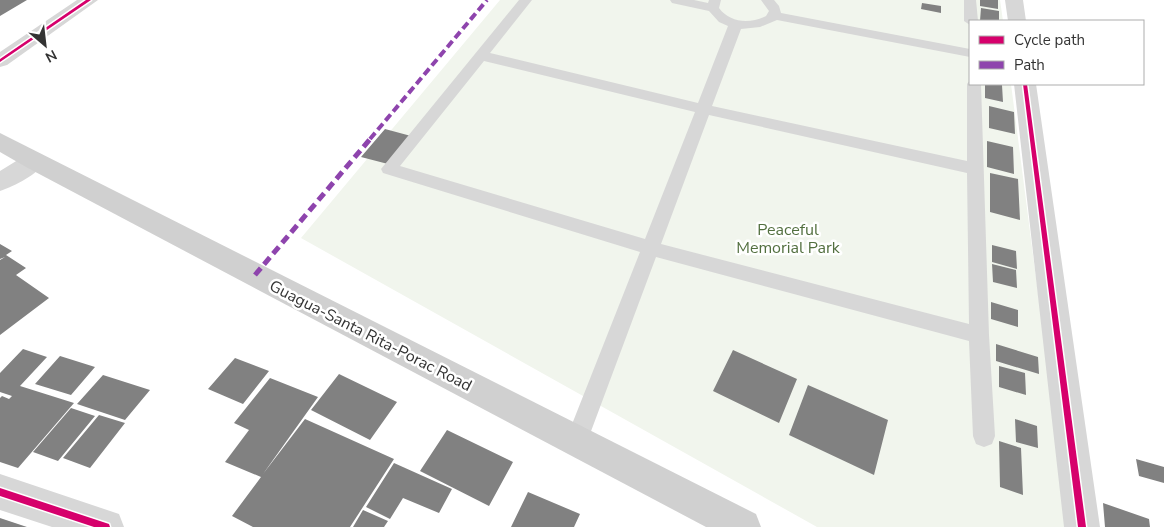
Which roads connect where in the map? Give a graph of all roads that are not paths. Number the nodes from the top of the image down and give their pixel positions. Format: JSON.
{"nodes":[{"id":1,"x":89,"y":0,"type":"edge"},
{"id":2,"x":526,"y":0,"type":"edge"},
{"id":3,"x":676,"y":0,"type":"edge"},
{"id":4,"x":767,"y":0,"type":"edge"},
{"id":5,"x":970,"y":0,"type":"edge"},
{"id":6,"x":1014,"y":0,"type":"edge"},
{"id":7,"x":714,"y":4,"type":"edge"},
{"id":8,"x":773,"y":16,"type":"junction"},
{"id":9,"x":971,"y":20,"type":"edge"},
{"id":10,"x":1017,"y":20,"type":"edge"},
{"id":11,"x":736,"y":24,"type":"junction"},
{"id":12,"x":969,"y":53,"type":"edge"},
{"id":13,"x":483,"y":56,"type":"junction"},
{"id":14,"x":0,"y":61,"type":"edge"},
{"id":15,"x":974,"y":85,"type":"edge"},
{"id":16,"x":1025,"y":85,"type":"edge"},
{"id":17,"x":704,"y":109,"type":"junction"},
{"id":18,"x":0,"y":141,"type":"edge"},
{"id":19,"x":34,"y":161,"type":"junction"},
{"id":20,"x":977,"y":169,"type":"junction"},
{"id":21,"x":0,"y":182,"type":"edge"},
{"id":22,"x":651,"y":248,"type":"junction"},
{"id":23,"x":979,"y":335,"type":"junction"},
{"id":24,"x":984,"y":436,"type":"dead end"},
{"id":25,"x":576,"y":442,"type":"junction"},
{"id":26,"x":0,"y":492,"type":"edge"},
{"id":27,"x":106,"y":527,"type":"edge"},
{"id":28,"x":743,"y":527,"type":"edge"},
{"id":29,"x":1082,"y":527,"type":"edge"}],
"edges":[{"from":1,"to":14,"type":"street"},
{"from":2,"to":13,"type":"lane"},
{"from":3,"to":7,"type":"lane"},
{"from":4,"to":8,"type":"lane"},
{"from":5,"to":9,"type":"lane"},
{"from":6,"to":10,"type":"street"},
{"from":7,"to":11,"type":"lane"},
{"from":8,"to":11,"type":"lane"},
{"from":8,"to":12,"type":"lane"},
{"from":11,"to":17,"type":"lane"},
{"from":13,"to":17,"type":"lane"},
{"from":13,"to":22,"type":"lane"},
{"from":15,"to":20,"type":"lane"},
{"from":16,"to":29,"type":"street"},
{"from":17,"to":20,"type":"lane"},
{"from":17,"to":22,"type":"lane"},
{"from":18,"to":19,"type":"main road","name":"Guagua-Santa Rita-Porac Road"},
{"from":19,"to":21,"type":"street"},
{"from":19,"to":25,"type":"main road","name":"Guagua-Santa Rita-Porac Road"},
{"from":20,"to":23,"type":"lane"},
{"from":22,"to":23,"type":"lane"},
{"from":22,"to":25,"type":"lane"},
{"from":23,"to":24,"type":"lane"},
{"from":25,"to":28,"type":"main road","name":"Guagua-Santa Rita-Porac Road"},
{"from":26,"to":27,"type":"street"}]}
